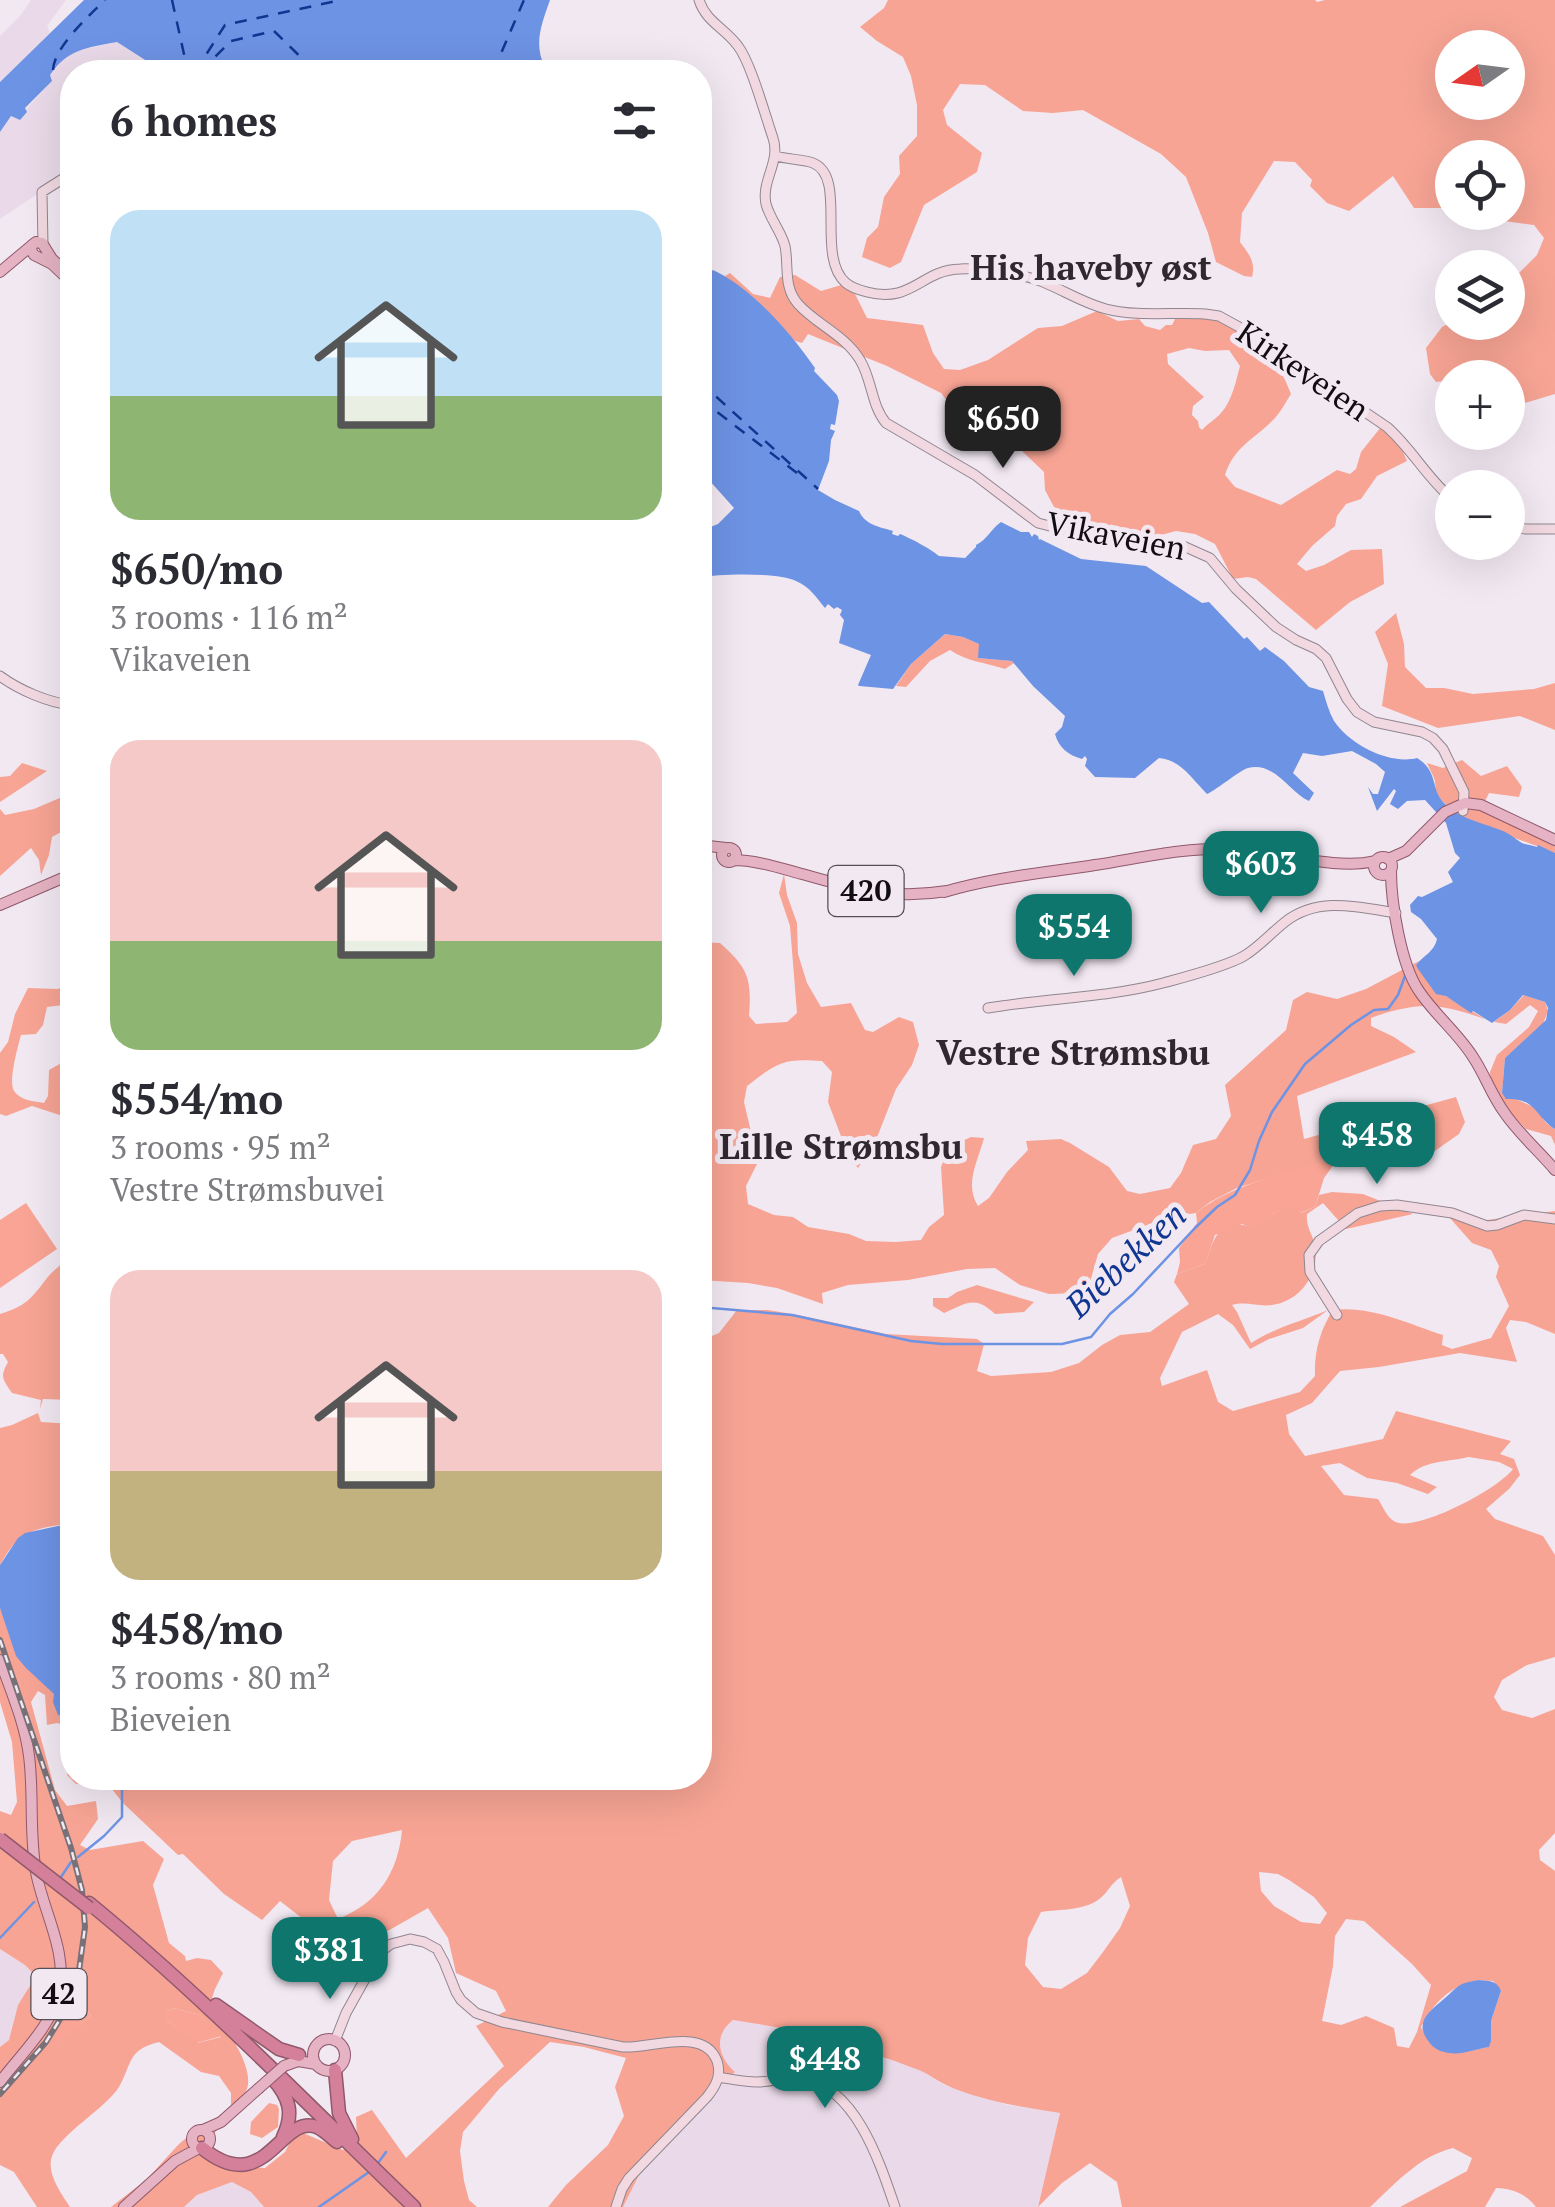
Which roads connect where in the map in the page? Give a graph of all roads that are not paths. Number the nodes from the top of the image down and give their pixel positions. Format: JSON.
{"nodes":[{"id":1,"x":699,"y":0,"type":"edge"},
{"id":2,"x":776,"y":156,"type":"junction"},
{"id":3,"x":60,"y":180,"type":"edge"},
{"id":4,"x":38,"y":249,"type":"junction"},
{"id":5,"x":4,"y":269,"type":"edge"},
{"id":6,"x":60,"y":270,"type":"edge"},
{"id":7,"x":1435,"y":483,"type":"edge"},
{"id":8,"x":1525,"y":529,"type":"edge"},
{"id":9,"x":1555,"y":530,"type":"edge"},
{"id":10,"x":0,"y":676,"type":"edge"},
{"id":11,"x":60,"y":704,"type":"edge"},
{"id":12,"x":1460,"y":807,"type":"junction"},
{"id":13,"x":1555,"y":840,"type":"edge"},
{"id":14,"x":712,"y":849,"type":"edge"},
{"id":15,"x":1384,"y":868,"type":"junction"},
{"id":16,"x":60,"y":879,"type":"edge"},
{"id":17,"x":0,"y":900,"type":"edge"},
{"id":18,"x":1393,"y":906,"type":"junction"},
{"id":19,"x":988,"y":1008,"type":"dead end"},
{"id":20,"x":1555,"y":1170,"type":"edge"},
{"id":21,"x":1555,"y":1219,"type":"edge"},
{"id":22,"x":1337,"y":1315,"type":"dead end"},
{"id":23,"x":0,"y":1660,"type":"edge"},
{"id":24,"x":0,"y":1836,"type":"edge"},
{"id":25,"x":89,"y":1905,"type":"junction"},
{"id":26,"x":176,"y":1977,"type":"junction"},
{"id":27,"x":335,"y":2040,"type":"junction"},
{"id":28,"x":315,"y":2048,"type":"junction"},
{"id":29,"x":298,"y":2056,"type":"junction"},
{"id":30,"x":253,"y":2057,"type":"junction"},
{"id":31,"x":316,"y":2064,"type":"junction"},
{"id":32,"x":284,"y":2066,"type":"junction"},
{"id":33,"x":335,"y":2070,"type":"junction"},
{"id":34,"x":718,"y":2077,"type":"junction"},
{"id":35,"x":0,"y":2082,"type":"edge"},
{"id":36,"x":203,"y":2140,"type":"junction"},
{"id":37,"x":282,"y":2140,"type":"junction"},
{"id":38,"x":363,"y":2159,"type":"junction"},
{"id":39,"x":124,"y":2207,"type":"edge"},
{"id":40,"x":411,"y":2207,"type":"edge"},
{"id":41,"x":616,"y":2207,"type":"edge"},
{"id":42,"x":895,"y":2207,"type":"edge"}],
"edges":[{"from":1,"to":2,"type":"main road","name":"Vikaveien"},
{"from":2,"to":7,"type":"main road","name":"Kirkeveien"},
{"from":2,"to":12,"type":"main road","name":"Vikaveien"},
{"from":3,"to":4,"type":"main road"},
{"from":4,"to":5,"type":"main road"},
{"from":4,"to":6,"type":"main road"},
{"from":8,"to":9,"type":"main road"},
{"from":10,"to":11,"type":"main road"},
{"from":12,"to":13,"type":"main road"},
{"from":12,"to":15,"type":"main road"},
{"from":14,"to":15,"type":"main road","number":"420"},
{"from":15,"to":18,"type":"main road"},
{"from":16,"to":17,"type":"main road"},
{"from":18,"to":19,"type":"main road"},
{"from":18,"to":20,"type":"main road"},
{"from":21,"to":22,"type":"main road"},
{"from":23,"to":35,"type":"main road","number":"42"},
{"from":24,"to":25,"type":"highway","bridge":true},
{"from":25,"to":26,"type":"highway"},
{"from":25,"to":30,"type":"highway"},
{"from":26,"to":29,"type":"highway"},
{"from":26,"to":38,"type":"highway"},
{"from":27,"to":28,"type":"main road"},
{"from":27,"to":33,"type":"main road"},
{"from":27,"to":34,"type":"main road"},
{"from":28,"to":29,"type":"main road"},
{"from":28,"to":31,"type":"main road"},
{"from":29,"to":32,"type":"main road"},
{"from":30,"to":37,"type":"highway"},
{"from":30,"to":38,"type":"highway"},
{"from":31,"to":32,"type":"main road"},
{"from":31,"to":33,"type":"main road"},
{"from":32,"to":36,"type":"main road","bridge":true},
{"from":33,"to":38,"type":"highway"},
{"from":34,"to":41,"type":"main road"},
{"from":34,"to":42,"type":"main road"},
{"from":36,"to":37,"type":"highway"},
{"from":36,"to":39,"type":"main road"},
{"from":37,"to":38,"type":"highway"},
{"from":38,"to":40,"type":"highway"}]}
